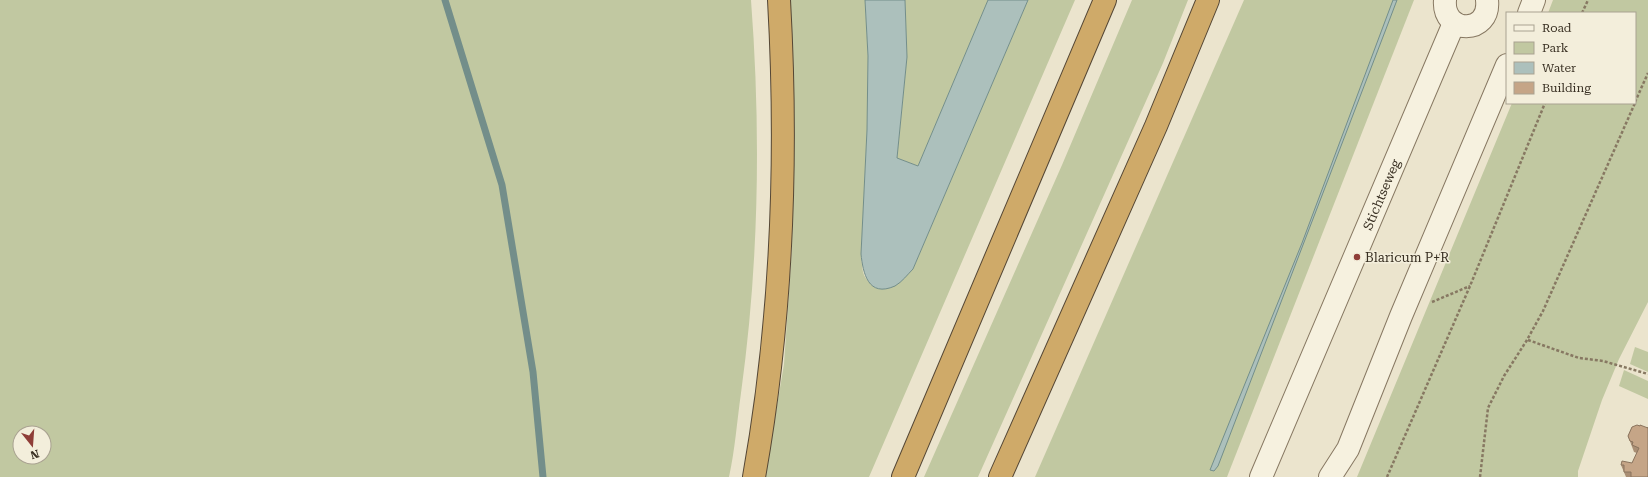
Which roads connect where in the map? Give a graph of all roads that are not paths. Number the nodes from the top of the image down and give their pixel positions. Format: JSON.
{"nodes":[{"id":1,"x":779,"y":0,"type":"edge"},
{"id":2,"x":1105,"y":0,"type":"edge"},
{"id":3,"x":1208,"y":0,"type":"edge"},
{"id":4,"x":1445,"y":0,"type":"edge"},
{"id":5,"x":1487,"y":0,"type":"edge"},
{"id":6,"x":1534,"y":0,"type":"edge"},
{"id":7,"x":1529,"y":12,"type":"edge"},
{"id":8,"x":1454,"y":23,"type":"junction"},
{"id":9,"x":1506,"y":67,"type":"edge"},
{"id":10,"x":1348,"y":449,"type":"junction"},
{"id":11,"x":754,"y":477,"type":"edge"},
{"id":12,"x":903,"y":477,"type":"edge"},
{"id":13,"x":1000,"y":477,"type":"edge"},
{"id":14,"x":1261,"y":477,"type":"edge"},
{"id":15,"x":1330,"y":477,"type":"edge"},
{"id":16,"x":1346,"y":477,"type":"edge"}],
"edges":[{"from":1,"to":11,"type":"highway"},
{"from":2,"to":12,"type":"highway"},
{"from":3,"to":13,"type":"highway"},
{"from":4,"to":8,"type":"street"},
{"from":5,"to":8,"type":"street"},
{"from":6,"to":7,"type":"street"},
{"from":8,"to":14,"type":"street","name":"Stichtseweg"},
{"from":9,"to":10,"type":"street"},
{"from":10,"to":15,"type":"street"},
{"from":10,"to":16,"type":"street"}]}
